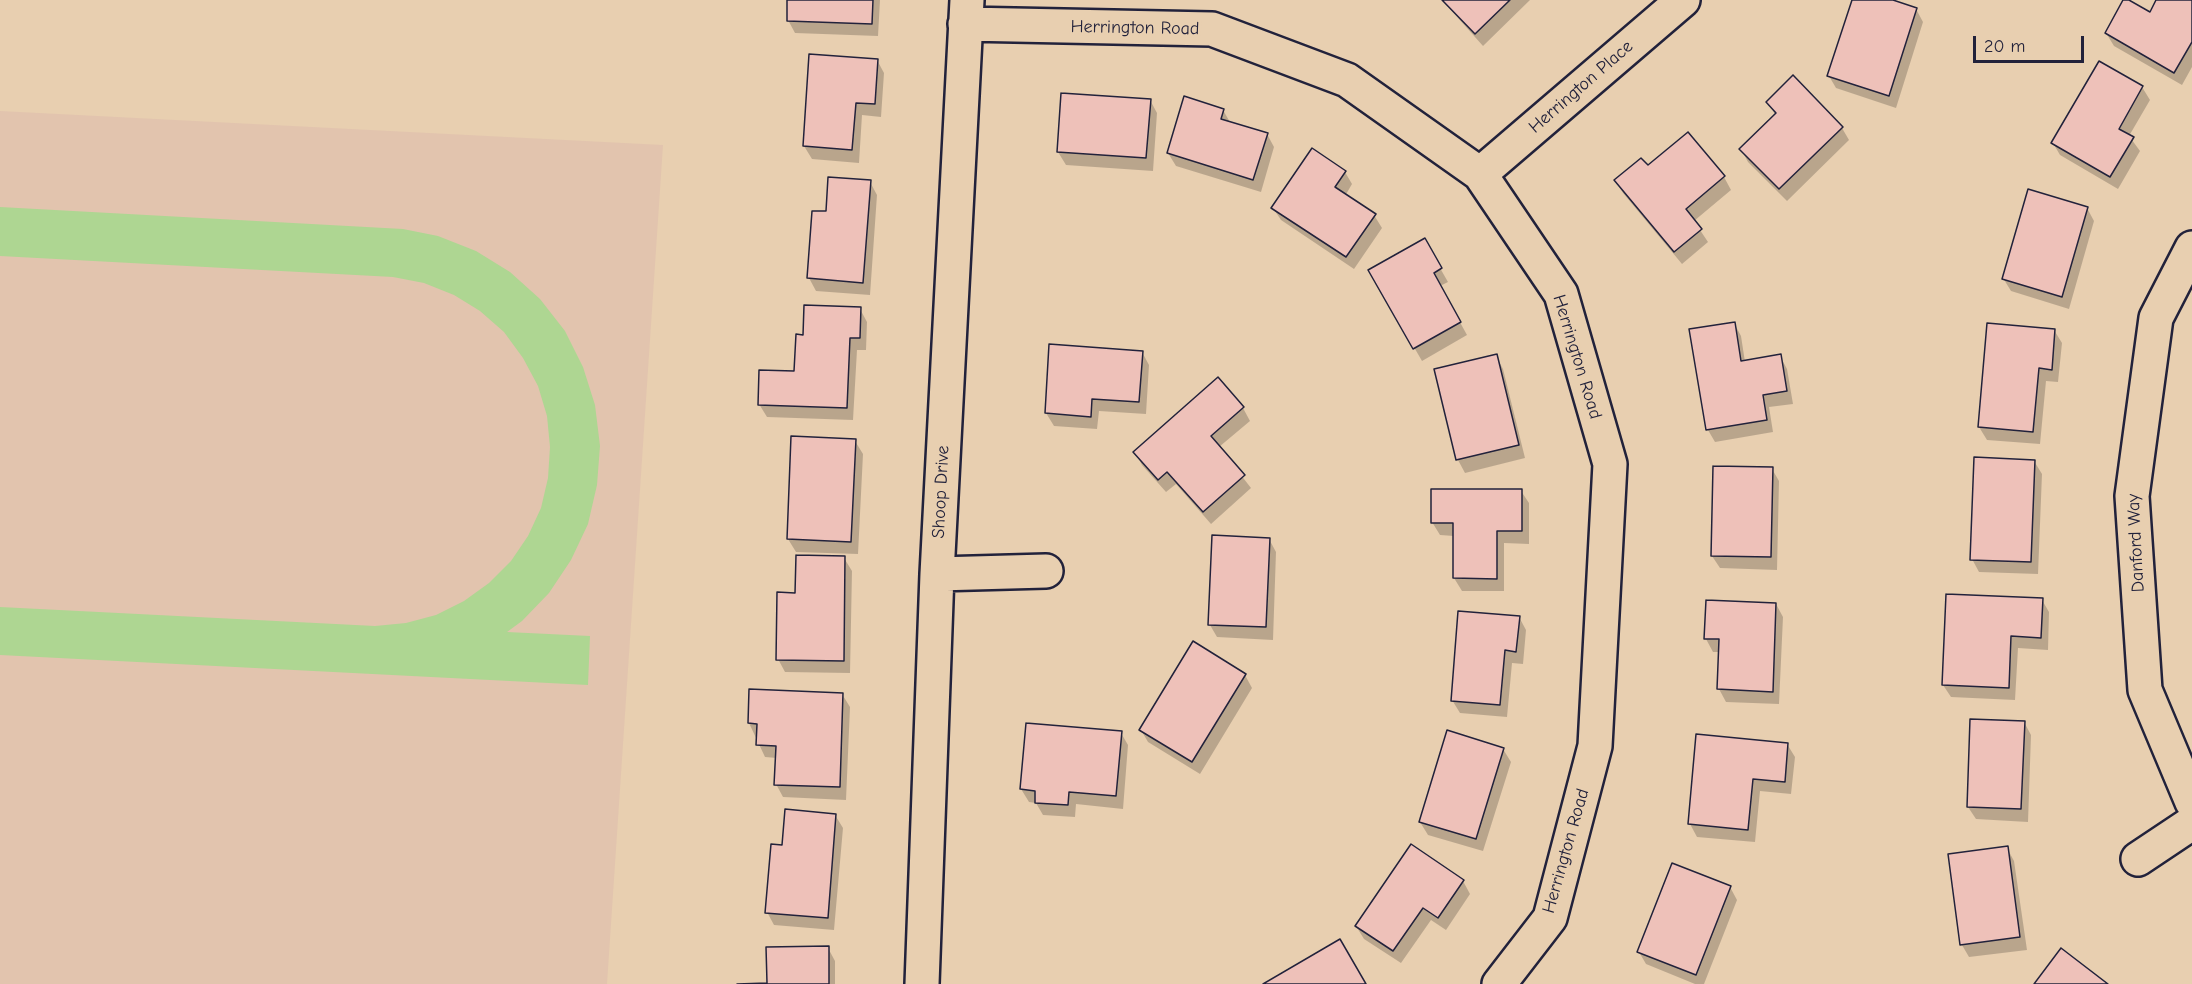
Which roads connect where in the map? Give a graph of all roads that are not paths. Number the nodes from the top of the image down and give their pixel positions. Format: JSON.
{"nodes":[{"id":1,"x":1683,"y":0,"type":"edge"},
{"id":2,"x":966,"y":12,"type":"edge"},
{"id":3,"x":1480,"y":174,"type":"junction"},
{"id":4,"x":2192,"y":248,"type":"edge"},
{"id":5,"x":1046,"y":571,"type":"dead end"},
{"id":6,"x":937,"y":574,"type":"junction"},
{"id":7,"x":2192,"y":802,"type":"edge"},
{"id":8,"x":2192,"y":823,"type":"edge"},
{"id":9,"x":2138,"y":859,"type":"dead end"},
{"id":10,"x":922,"y":984,"type":"edge"},
{"id":11,"x":1499,"y":984,"type":"edge"}],
"edges":[{"from":1,"to":3,"type":"street","name":"Herrington Place"},
{"from":2,"to":3,"type":"street","name":"Herrington Road"},
{"from":2,"to":6,"type":"street","name":"Shoop Drive"},
{"from":3,"to":11,"type":"street","name":"Herrington Road"},
{"from":4,"to":7,"type":"street","name":"Danford Way"},
{"from":5,"to":6,"type":"street"},
{"from":6,"to":10,"type":"street","name":"Shoop Drive"},
{"from":8,"to":9,"type":"street"}]}
